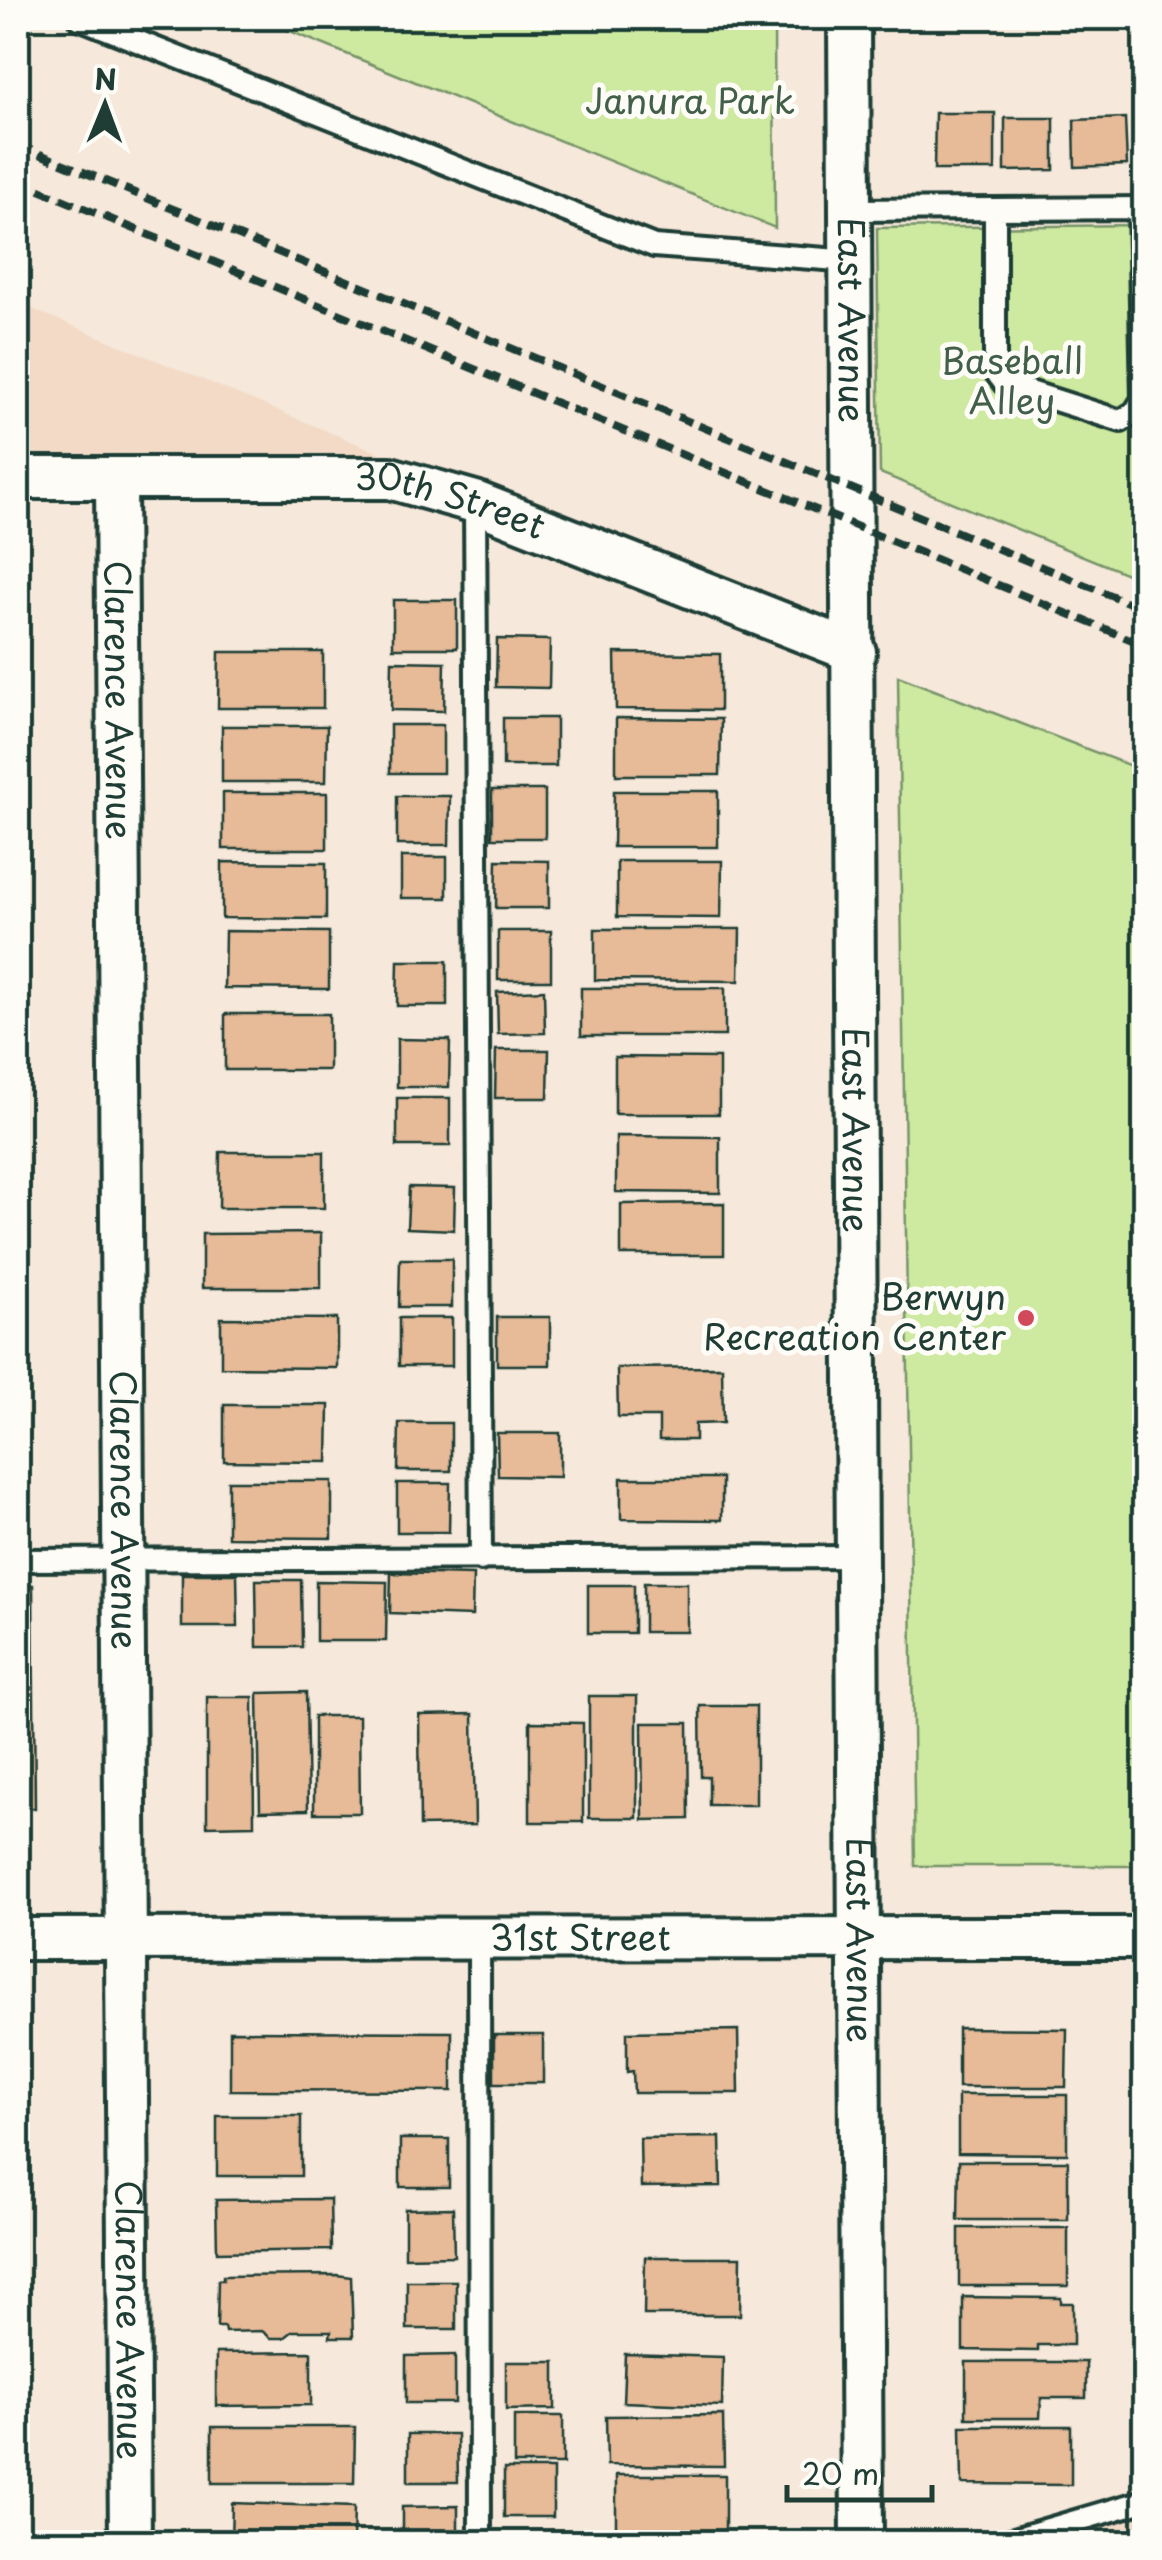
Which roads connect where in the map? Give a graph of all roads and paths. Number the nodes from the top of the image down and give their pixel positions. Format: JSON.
{"nodes":[{"id":1,"x":80,"y":18,"type":"edge"},
{"id":2,"x":849,"y":18,"type":"edge"},
{"id":3,"x":1142,"y":208,"type":"edge"},
{"id":4,"x":851,"y":210,"type":"junction"},
{"id":5,"x":995,"y":210,"type":"junction"},
{"id":6,"x":852,"y":261,"type":"junction"},
{"id":7,"x":18,"y":478,"type":"edge"},
{"id":8,"x":116,"y":478,"type":"junction"},
{"id":9,"x":475,"y":502,"type":"junction"},
{"id":10,"x":855,"y":652,"type":"junction"},
{"id":11,"x":858,"y":1557,"type":"junction"},
{"id":12,"x":18,"y":1560,"type":"edge"},
{"id":13,"x":123,"y":1560,"type":"junction"},
{"id":14,"x":481,"y":1560,"type":"junction"},
{"id":15,"x":126,"y":1938,"type":"junction"},
{"id":16,"x":860,"y":1938,"type":"junction"},
{"id":17,"x":1144,"y":1938,"type":"edge"},
{"id":18,"x":18,"y":1939,"type":"edge"},
{"id":19,"x":479,"y":1939,"type":"junction"},
{"id":20,"x":1144,"y":2500,"type":"edge"},
{"id":21,"x":130,"y":2542,"type":"edge"},
{"id":22,"x":480,"y":2542,"type":"edge"},
{"id":23,"x":862,"y":2542,"type":"edge"},
{"id":24,"x":1004,"y":2542,"type":"edge"}],
"edges":[{"from":1,"to":6,"type":"lane"},
{"from":2,"to":4,"type":"street","name":"East Avenue"},
{"from":3,"to":5,"type":"lane"},
{"from":3,"to":5,"type":"lane"},
{"from":4,"to":5,"type":"lane"},
{"from":4,"to":6,"type":"street","name":"East Avenue"},
{"from":6,"to":10,"type":"street","name":"East Avenue"},
{"from":7,"to":8,"type":"street","name":"30th Street"},
{"from":8,"to":9,"type":"street","name":"30th Street"},
{"from":8,"to":13,"type":"street","name":"Clarence Avenue"},
{"from":9,"to":10,"type":"street","name":"30th Street"},
{"from":9,"to":14,"type":"lane"},
{"from":10,"to":11,"type":"street","name":"East Avenue"},
{"from":11,"to":14,"type":"lane"},
{"from":11,"to":16,"type":"street","name":"East Avenue"},
{"from":12,"to":13,"type":"lane"},
{"from":13,"to":14,"type":"lane"},
{"from":13,"to":15,"type":"street","name":"Clarence Avenue"},
{"from":15,"to":18,"type":"street","name":"31st Street"},
{"from":15,"to":19,"type":"street","name":"31st Street"},
{"from":15,"to":21,"type":"street","name":"Clarence Avenue"},
{"from":16,"to":17,"type":"street","name":"31st Street"},
{"from":16,"to":19,"type":"street","name":"31st Street"},
{"from":16,"to":23,"type":"street","name":"East Avenue"},
{"from":19,"to":22,"type":"lane"},
{"from":20,"to":24,"type":"lane"}]}
